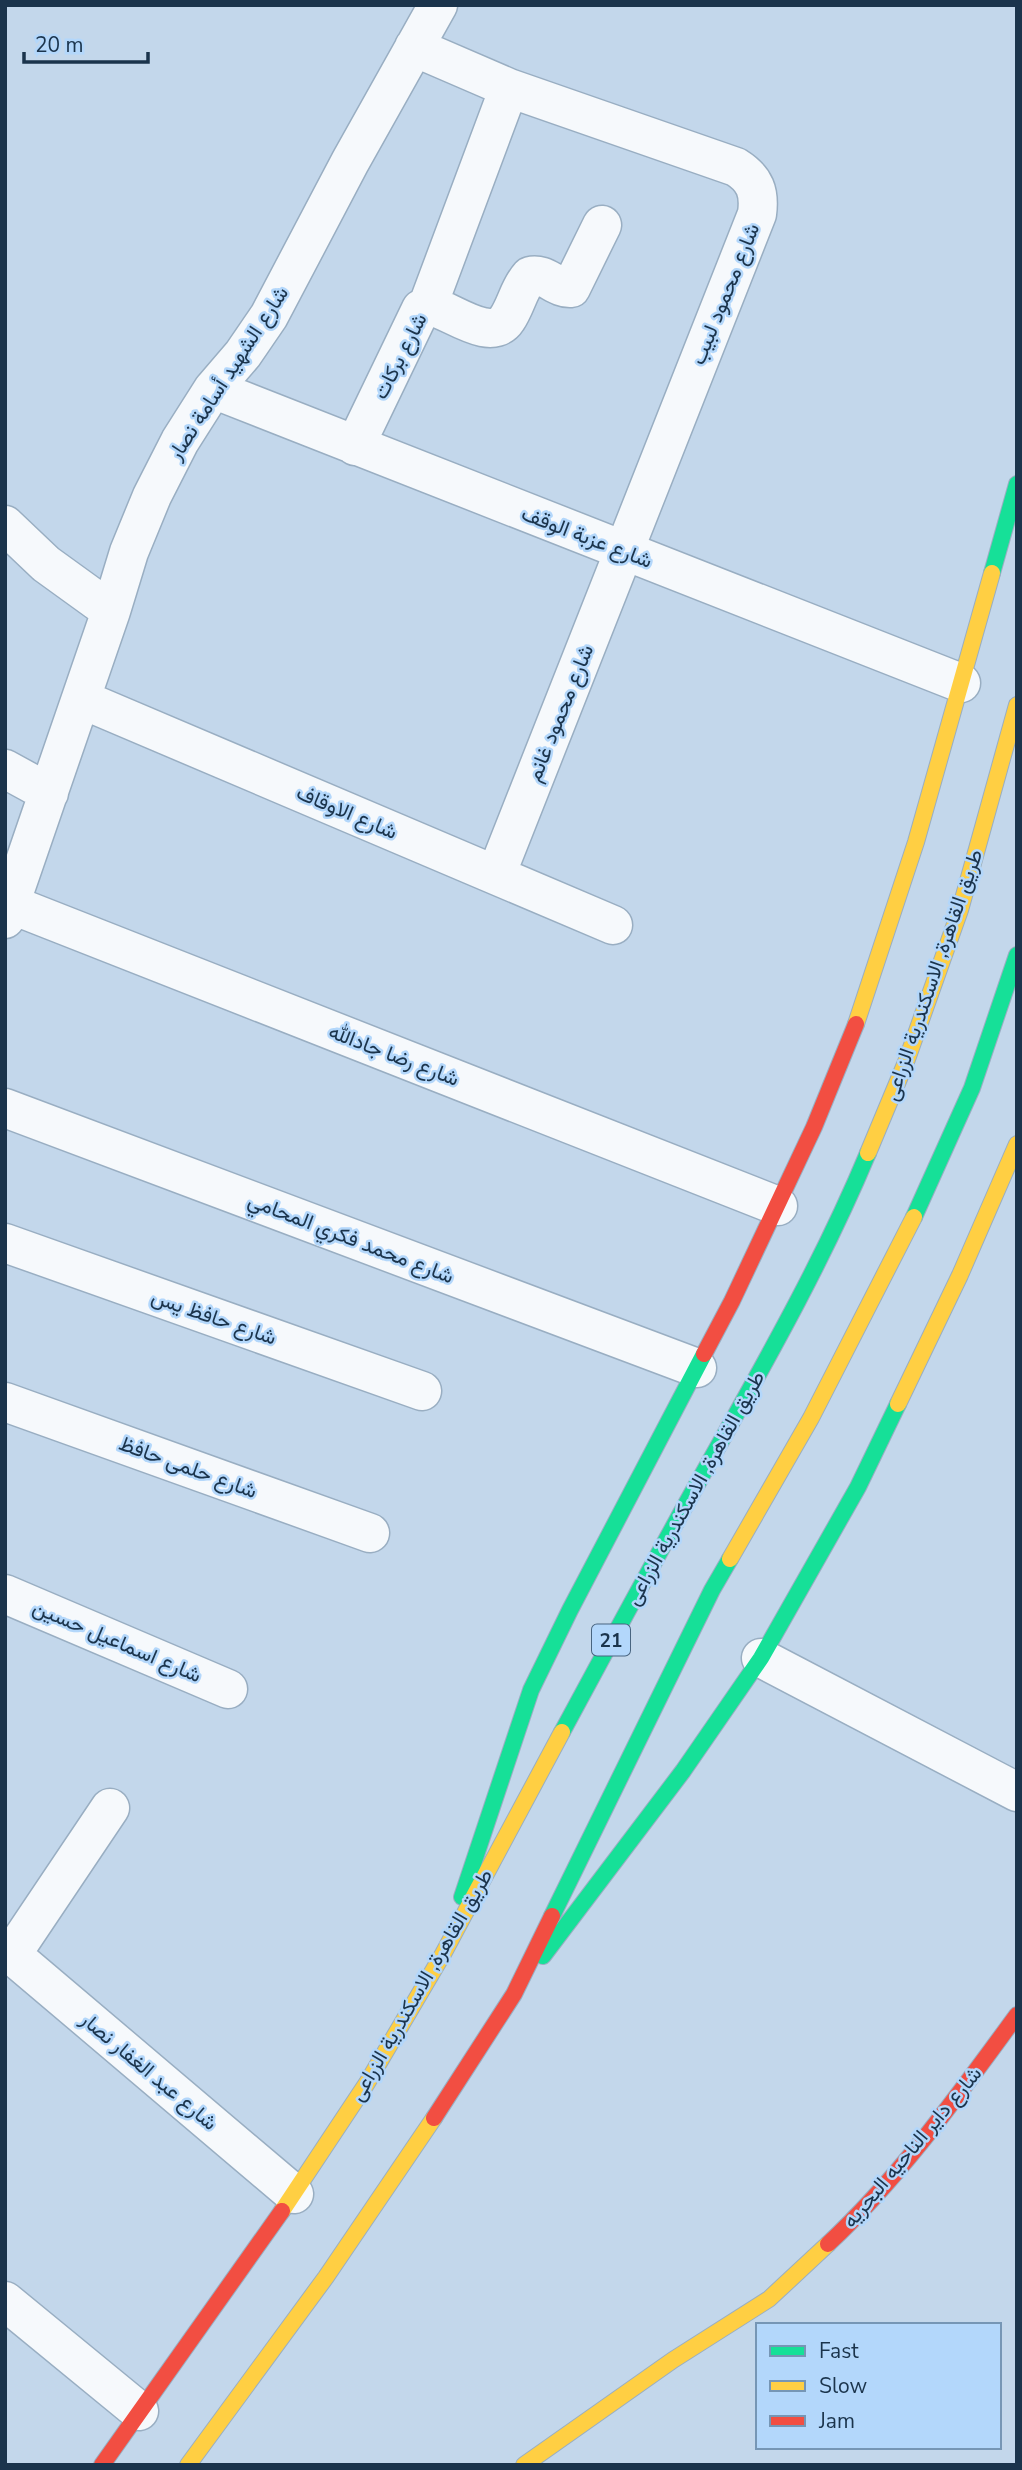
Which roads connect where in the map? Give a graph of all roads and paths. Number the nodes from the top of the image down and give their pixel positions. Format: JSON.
{"nodes":[{"id":1,"x":439,"y":5,"type":"edge"},
{"id":2,"x":414,"y":47,"type":"junction"},
{"id":3,"x":509,"y":88,"type":"junction"},
{"id":4,"x":602,"y":225,"type":"dead end"},
{"id":5,"x":428,"y":305,"type":"junction"},
{"id":6,"x":213,"y":389,"type":"junction"},
{"id":7,"x":355,"y":446,"type":"junction"},
{"id":8,"x":1017,"y":484,"type":"edge"},
{"id":9,"x":5,"y":525,"type":"edge"},
{"id":10,"x":624,"y":551,"type":"junction"},
{"id":11,"x":111,"y":611,"type":"junction"},
{"id":12,"x":961,"y":683,"type":"junction"},
{"id":13,"x":81,"y":699,"type":"junction"},
{"id":14,"x":1017,"y":705,"type":"edge"},
{"id":15,"x":5,"y":769,"type":"edge"},
{"id":16,"x":49,"y":793,"type":"junction"},
{"id":17,"x":496,"y":875,"type":"junction"},
{"id":18,"x":8,"y":911,"type":"edge"},
{"id":19,"x":613,"y":925,"type":"dead end"},
{"id":20,"x":1017,"y":955,"type":"edge"},
{"id":21,"x":5,"y":1108,"type":"edge"},
{"id":22,"x":1017,"y":1144,"type":"edge"},
{"id":23,"x":778,"y":1206,"type":"junction"},
{"id":24,"x":5,"y":1243,"type":"edge"},
{"id":25,"x":697,"y":1368,"type":"junction"},
{"id":26,"x":422,"y":1391,"type":"dead end"},
{"id":27,"x":5,"y":1402,"type":"edge"},
{"id":28,"x":370,"y":1532,"type":"dead end"},
{"id":29,"x":5,"y":1594,"type":"edge"},
{"id":30,"x":761,"y":1658,"type":"junction"},
{"id":31,"x":228,"y":1689,"type":"dead end"},
{"id":32,"x":1017,"y":1792,"type":"edge"},
{"id":33,"x":110,"y":1808,"type":"dead end"},
{"id":34,"x":9,"y":1952,"type":"edge"},
{"id":35,"x":443,"y":1954,"type":"junction"},
{"id":36,"x":514,"y":1994,"type":"junction"},
{"id":37,"x":1017,"y":2015,"type":"edge"},
{"id":38,"x":294,"y":2194,"type":"junction"},
{"id":39,"x":5,"y":2301,"type":"edge"},
{"id":40,"x":139,"y":2411,"type":"junction"},
{"id":41,"x":102,"y":2465,"type":"edge"},
{"id":42,"x":188,"y":2465,"type":"edge"},
{"id":43,"x":524,"y":2465,"type":"edge"}],
"edges":[{"from":1,"to":2,"type":"street","name":"شارع الشهيد أسامة نصار"},
{"from":2,"to":3,"type":"street","name":"شارع محمود لبيب"},
{"from":2,"to":6,"type":"street","name":"شارع الشهيد أسامة نصار"},
{"from":3,"to":5,"type":"street"},
{"from":3,"to":10,"type":"street","name":"شارع محمود لبيب"},
{"from":4,"to":5,"type":"street","name":"شارع بركات"},
{"from":5,"to":7,"type":"street","name":"شارع بركات"},
{"from":6,"to":7,"type":"street","name":"شارع عزبة الوقف"},
{"from":6,"to":11,"type":"street","name":"شارع الشهيد أسامة نصار"},
{"from":7,"to":10,"type":"street","name":"شارع عزبة الوقف"},
{"from":8,"to":12,"type":"main road"},
{"from":9,"to":11,"type":"street"},
{"from":10,"to":12,"type":"street","name":"شارع عزبة الوقف"},
{"from":10,"to":17,"type":"street","name":"شارع محمود غانم"},
{"from":11,"to":13,"type":"street","name":"شارع الشهيد أسامة نصار"},
{"from":12,"to":23,"type":"main road"},
{"from":13,"to":16,"type":"street","name":"شارع الشهيد أسامة نصار"},
{"from":13,"to":17,"type":"street","name":"شارع الاوقاف"},
{"from":14,"to":35,"type":"main road","name":"طريق القاهرة, الاسكندرية الزراعى","number":"21"},
{"from":15,"to":16,"type":"street"},
{"from":16,"to":18,"type":"street","name":"شارع الشهيد أسامة نصار"},
{"from":17,"to":19,"type":"street","name":"شارع الاوقاف"},
{"from":18,"to":23,"type":"street","name":"شارع رضا جادالله"},
{"from":20,"to":36,"type":"main road"},
{"from":21,"to":25,"type":"street","name":"شارع محمد فكري المحامي"},
{"from":22,"to":30,"type":"main road"},
{"from":23,"to":25,"type":"main road"},
{"from":24,"to":26,"type":"street","name":"شارع حافظ يس"},
{"from":25,"to":35,"type":"main road"},
{"from":27,"to":28,"type":"street","name":"شارع حلمى حافظ"},
{"from":29,"to":31,"type":"street","name":"شارع اسماعيل حسين"},
{"from":30,"to":32,"type":"street"},
{"from":30,"to":36,"type":"main road"},
{"from":33,"to":34,"type":"street"},
{"from":34,"to":38,"type":"street","name":"شارع عبد الغفار نصار"},
{"from":35,"to":38,"type":"main road","name":"طريق القاهرة, الاسكندرية الزراعى","number":"21"},
{"from":36,"to":42,"type":"main road"},
{"from":37,"to":43,"type":"main road","name":"شارع داير الناحيه البحريه"},
{"from":38,"to":40,"type":"main road","name":"طريق القاهرة, الاسكندرية الزراعى","number":"21"},
{"from":39,"to":40,"type":"street"},
{"from":40,"to":41,"type":"main road","name":"طريق القاهرة, الاسكندرية الزراعى","number":"21"}]}
